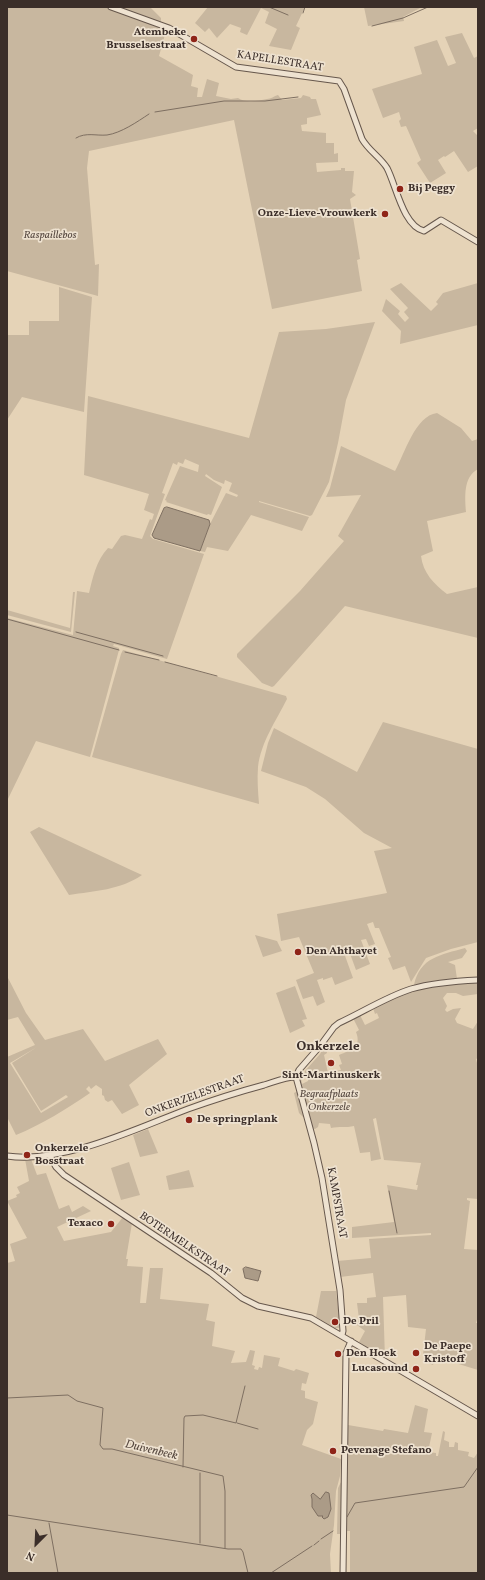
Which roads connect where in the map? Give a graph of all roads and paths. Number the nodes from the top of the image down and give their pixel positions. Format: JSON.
{"nodes":[{"id":1,"x":111,"y":7,"type":"edge"},
{"id":2,"x":478,"y":242,"type":"edge"},
{"id":3,"x":478,"y":980,"type":"edge"},
{"id":4,"x":296,"y":1076,"type":"junction"},
{"id":5,"x":7,"y":1156,"type":"edge"},
{"id":6,"x":50,"y":1156,"type":"junction"},
{"id":7,"x":342,"y":1335,"type":"junction"},
{"id":8,"x":352,"y":1341,"type":"junction"},
{"id":9,"x":478,"y":1416,"type":"edge"},
{"id":10,"x":343,"y":1573,"type":"edge"}],
"edges":[{"from":1,"to":2,"type":"street","name":"KAPELLESTRAAT"},
{"from":3,"to":4,"type":"street"},
{"from":4,"to":6,"type":"street","name":"ONKERZELESTRAAT"},
{"from":4,"to":7,"type":"street","name":"KAMPSTRAAT"},
{"from":5,"to":6,"type":"street","name":"ONKERZELESTRAAT"},
{"from":6,"to":7,"type":"street","name":"BOTERMELKSTRAAT"},
{"from":7,"to":8,"type":"street","name":"BOTERMELKSTRAAT"},
{"from":8,"to":9,"type":"street","name":"BOTERMELKSTRAAT"},
{"from":8,"to":10,"type":"street"}]}
